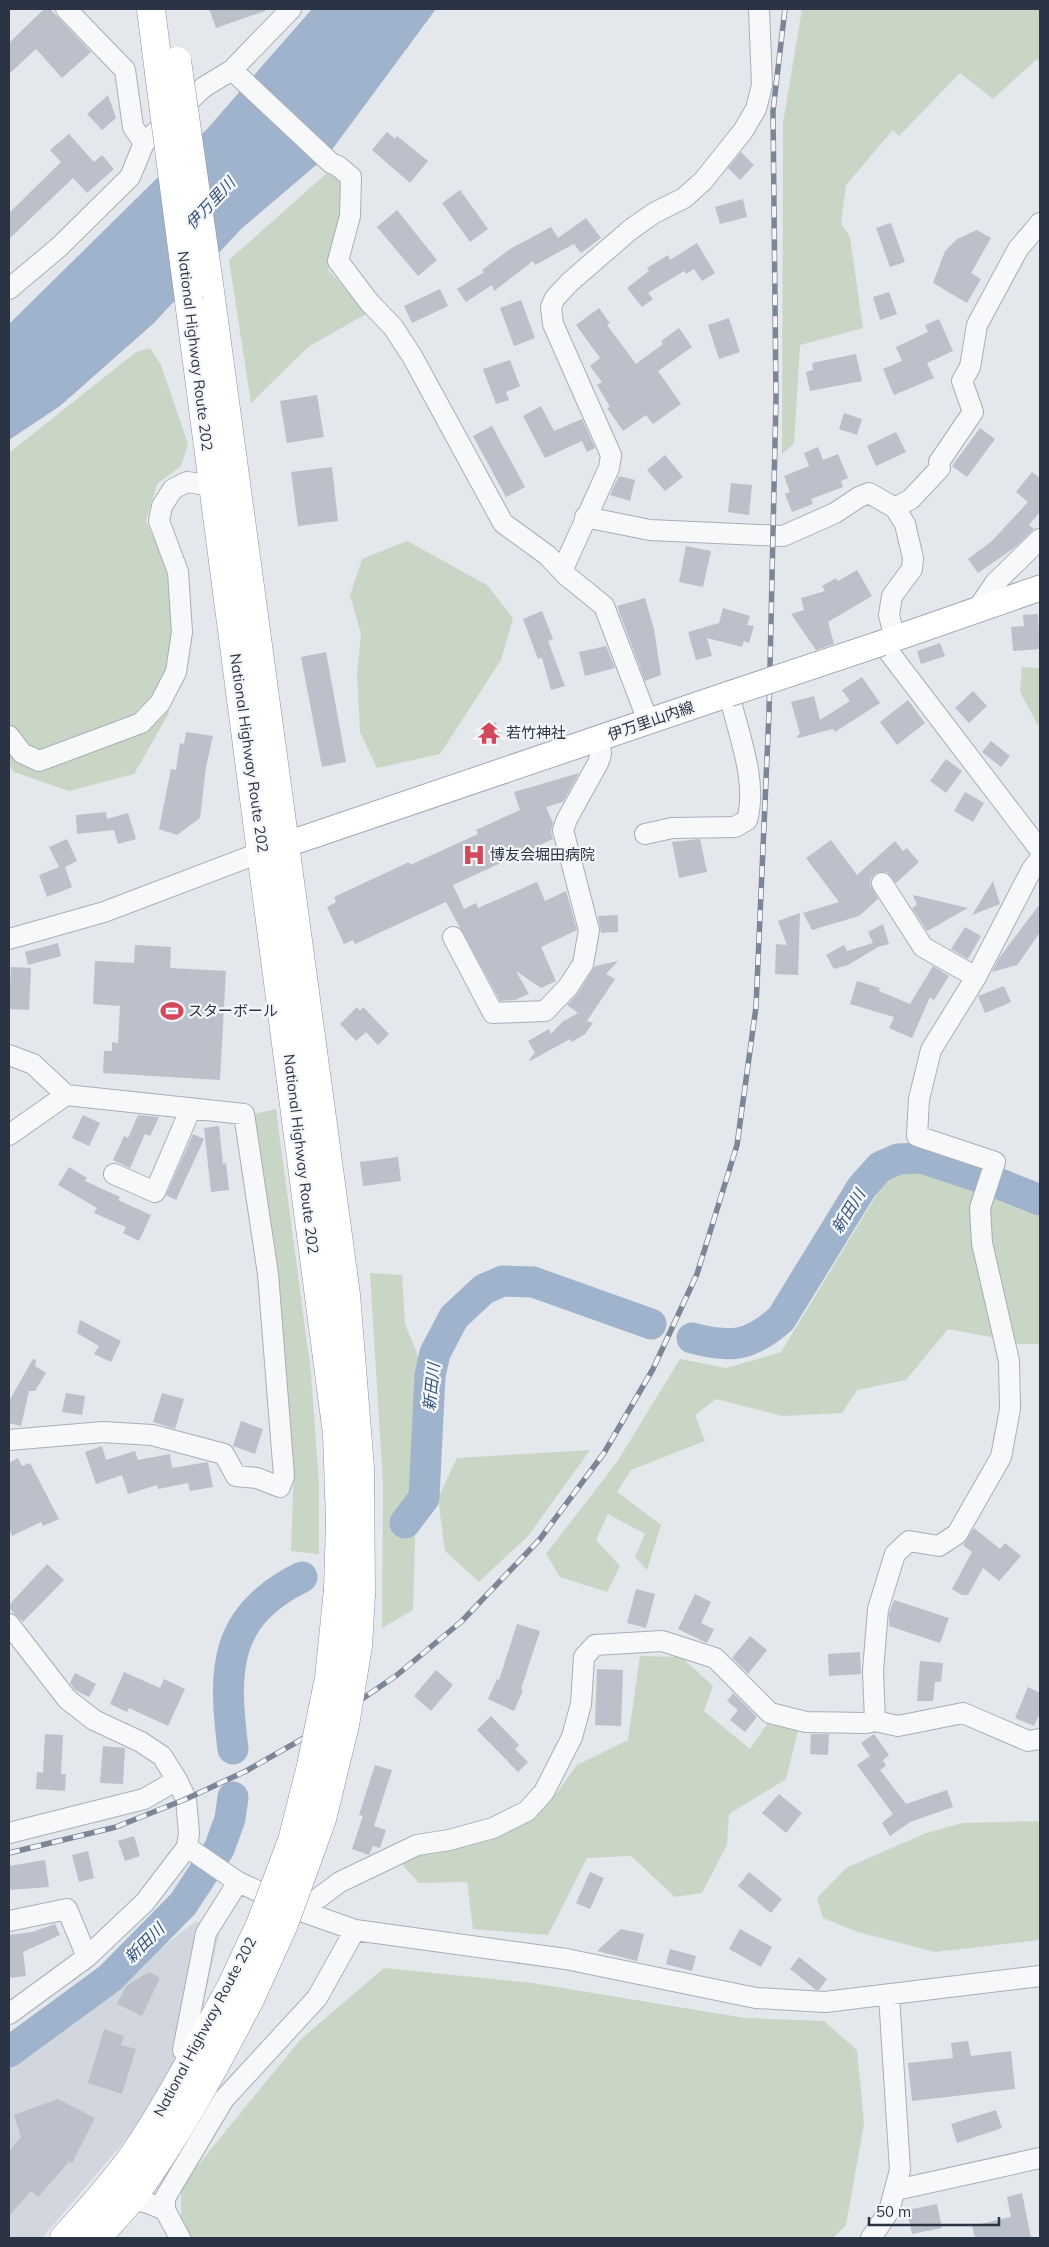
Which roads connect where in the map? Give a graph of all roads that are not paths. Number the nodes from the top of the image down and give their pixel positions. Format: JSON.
{"nodes":[{"id":1,"x":66,"y":9,"type":"edge"},
{"id":2,"x":151,"y":9,"type":"edge"},
{"id":3,"x":170,"y":9,"type":"edge"},
{"id":4,"x":291,"y":9,"type":"edge"},
{"id":5,"x":759,"y":9,"type":"edge"},
{"id":6,"x":168,"y":67,"type":"junction"},
{"id":7,"x":232,"y":70,"type":"junction"},
{"id":8,"x":144,"y":143,"type":"junction"},
{"id":9,"x":1040,"y":223,"type":"edge"},
{"id":10,"x":9,"y":289,"type":"edge"},
{"id":11,"x":199,"y":293,"type":"junction"},
{"id":12,"x":213,"y":486,"type":"junction"},
{"id":13,"x":895,"y":508,"type":"junction"},
{"id":14,"x":586,"y":517,"type":"junction"},
{"id":15,"x":1040,"y":539,"type":"edge"},
{"id":16,"x":562,"y":571,"type":"junction"},
{"id":17,"x":1040,"y":588,"type":"edge"},
{"id":18,"x":976,"y":611,"type":"junction"},
{"id":19,"x":889,"y":641,"type":"junction"},
{"id":20,"x":729,"y":694,"type":"junction"},
{"id":21,"x":648,"y":721,"type":"junction"},
{"id":22,"x":9,"y":736,"type":"edge"},
{"id":23,"x":599,"y":739,"type":"junction"},
{"id":24,"x":645,"y":834,"type":"dead end"},
{"id":25,"x":274,"y":848,"type":"junction"},
{"id":26,"x":1040,"y":850,"type":"edge"},
{"id":27,"x":1040,"y":859,"type":"edge"},
{"id":28,"x":882,"y":883,"type":"dead end"},
{"id":29,"x":453,"y":937,"type":"dead end"},
{"id":30,"x":9,"y":939,"type":"edge"},
{"id":31,"x":976,"y":977,"type":"junction"},
{"id":32,"x":9,"y":1055,"type":"edge"},
{"id":33,"x":66,"y":1095,"type":"junction"},
{"id":34,"x":191,"y":1108,"type":"junction"},
{"id":35,"x":9,"y":1135,"type":"edge"},
{"id":36,"x":114,"y":1174,"type":"dead end"},
{"id":37,"x":9,"y":1440,"type":"edge"},
{"id":38,"x":9,"y":1624,"type":"edge"},
{"id":39,"x":875,"y":1721,"type":"junction"},
{"id":40,"x":1040,"y":1738,"type":"edge"},
{"id":41,"x":177,"y":1780,"type":"junction"},
{"id":42,"x":9,"y":1833,"type":"edge"},
{"id":43,"x":187,"y":1848,"type":"junction"},
{"id":44,"x":232,"y":1879,"type":"junction"},
{"id":45,"x":301,"y":1911,"type":"junction"},
{"id":46,"x":9,"y":1921,"type":"edge"},
{"id":47,"x":355,"y":1930,"type":"junction"},
{"id":48,"x":87,"y":1957,"type":"junction"},
{"id":49,"x":1040,"y":1976,"type":"edge"},
{"id":50,"x":241,"y":1992,"type":"junction"},
{"id":51,"x":889,"y":1995,"type":"junction"},
{"id":52,"x":9,"y":2014,"type":"edge"},
{"id":53,"x":193,"y":2056,"type":"junction"},
{"id":54,"x":216,"y":2091,"type":"junction"},
{"id":55,"x":1040,"y":2158,"type":"edge"},
{"id":56,"x":896,"y":2190,"type":"junction"},
{"id":57,"x":118,"y":2196,"type":"junction"},
{"id":58,"x":165,"y":2210,"type":"junction"},
{"id":59,"x":64,"y":2238,"type":"edge"},
{"id":60,"x":96,"y":2238,"type":"edge"},
{"id":61,"x":180,"y":2238,"type":"edge"},
{"id":62,"x":871,"y":2238,"type":"edge"}],
"edges":[{"from":1,"to":8,"type":"street"},
{"from":2,"to":6,"type":"highway","name":"National Highway Route 202"},
{"from":3,"to":6,"type":"highway","name":"National Highway Route 202"},
{"from":4,"to":7,"type":"street"},
{"from":5,"to":14,"type":"street"},
{"from":6,"to":11,"type":"highway","name":"National Highway Route 202","bridge":true},
{"from":7,"to":8,"type":"street"},
{"from":7,"to":16,"type":"street"},
{"from":8,"to":10,"type":"street"},
{"from":9,"to":13,"type":"street"},
{"from":11,"to":12,"type":"highway","name":"National Highway Route 202"},
{"from":11,"to":25,"type":"highway","name":"National Highway Route 202"},
{"from":12,"to":22,"type":"street"},
{"from":12,"to":25,"type":"highway","name":"National Highway Route 202"},
{"from":13,"to":14,"type":"street"},
{"from":13,"to":19,"type":"street"},
{"from":14,"to":16,"type":"street"},
{"from":15,"to":18,"type":"street"},
{"from":16,"to":21,"type":"street"},
{"from":17,"to":18,"type":"main road","name":"伊万里山内線"},
{"from":18,"to":19,"type":"main road","name":"伊万里山内線"},
{"from":19,"to":20,"type":"main road","name":"伊万里山内線","bridge":true},
{"from":19,"to":26,"type":"street"},
{"from":20,"to":21,"type":"main road","name":"伊万里山内線"},
{"from":20,"to":24,"type":"street"},
{"from":21,"to":23,"type":"main road","name":"伊万里山内線"},
{"from":23,"to":25,"type":"main road","name":"伊万里山内線"},
{"from":23,"to":29,"type":"street"},
{"from":25,"to":30,"type":"street"},
{"from":25,"to":50,"type":"highway","name":"National Highway Route 202","bridge":true},
{"from":27,"to":31,"type":"street"},
{"from":28,"to":31,"type":"street"},
{"from":31,"to":39,"type":"street"},
{"from":32,"to":33,"type":"street"},
{"from":33,"to":34,"type":"street"},
{"from":33,"to":35,"type":"street"},
{"from":34,"to":36,"type":"street"},
{"from":34,"to":37,"type":"street"},
{"from":38,"to":41,"type":"street"},
{"from":39,"to":40,"type":"street"},
{"from":39,"to":45,"type":"street"},
{"from":41,"to":42,"type":"street"},
{"from":41,"to":43,"type":"street"},
{"from":43,"to":44,"type":"street"},
{"from":43,"to":48,"type":"street"},
{"from":44,"to":45,"type":"street"},
{"from":44,"to":53,"type":"street"},
{"from":45,"to":47,"type":"street"},
{"from":46,"to":48,"type":"street"},
{"from":47,"to":51,"type":"street"},
{"from":47,"to":54,"type":"street"},
{"from":48,"to":52,"type":"street"},
{"from":49,"to":51,"type":"street"},
{"from":50,"to":53,"type":"highway","name":"National Highway Route 202"},
{"from":50,"to":54,"type":"highway","name":"National Highway Route 202"},
{"from":51,"to":56,"type":"street"},
{"from":53,"to":57,"type":"highway","name":"National Highway Route 202"},
{"from":54,"to":57,"type":"highway","name":"National Highway Route 202"},
{"from":54,"to":58,"type":"street"},
{"from":55,"to":56,"type":"street"},
{"from":56,"to":62,"type":"street"},
{"from":57,"to":58,"type":"street"},
{"from":57,"to":59,"type":"highway","name":"National Highway Route 202"},
{"from":57,"to":60,"type":"highway","name":"National Highway Route 202"},
{"from":58,"to":61,"type":"street"}]}
